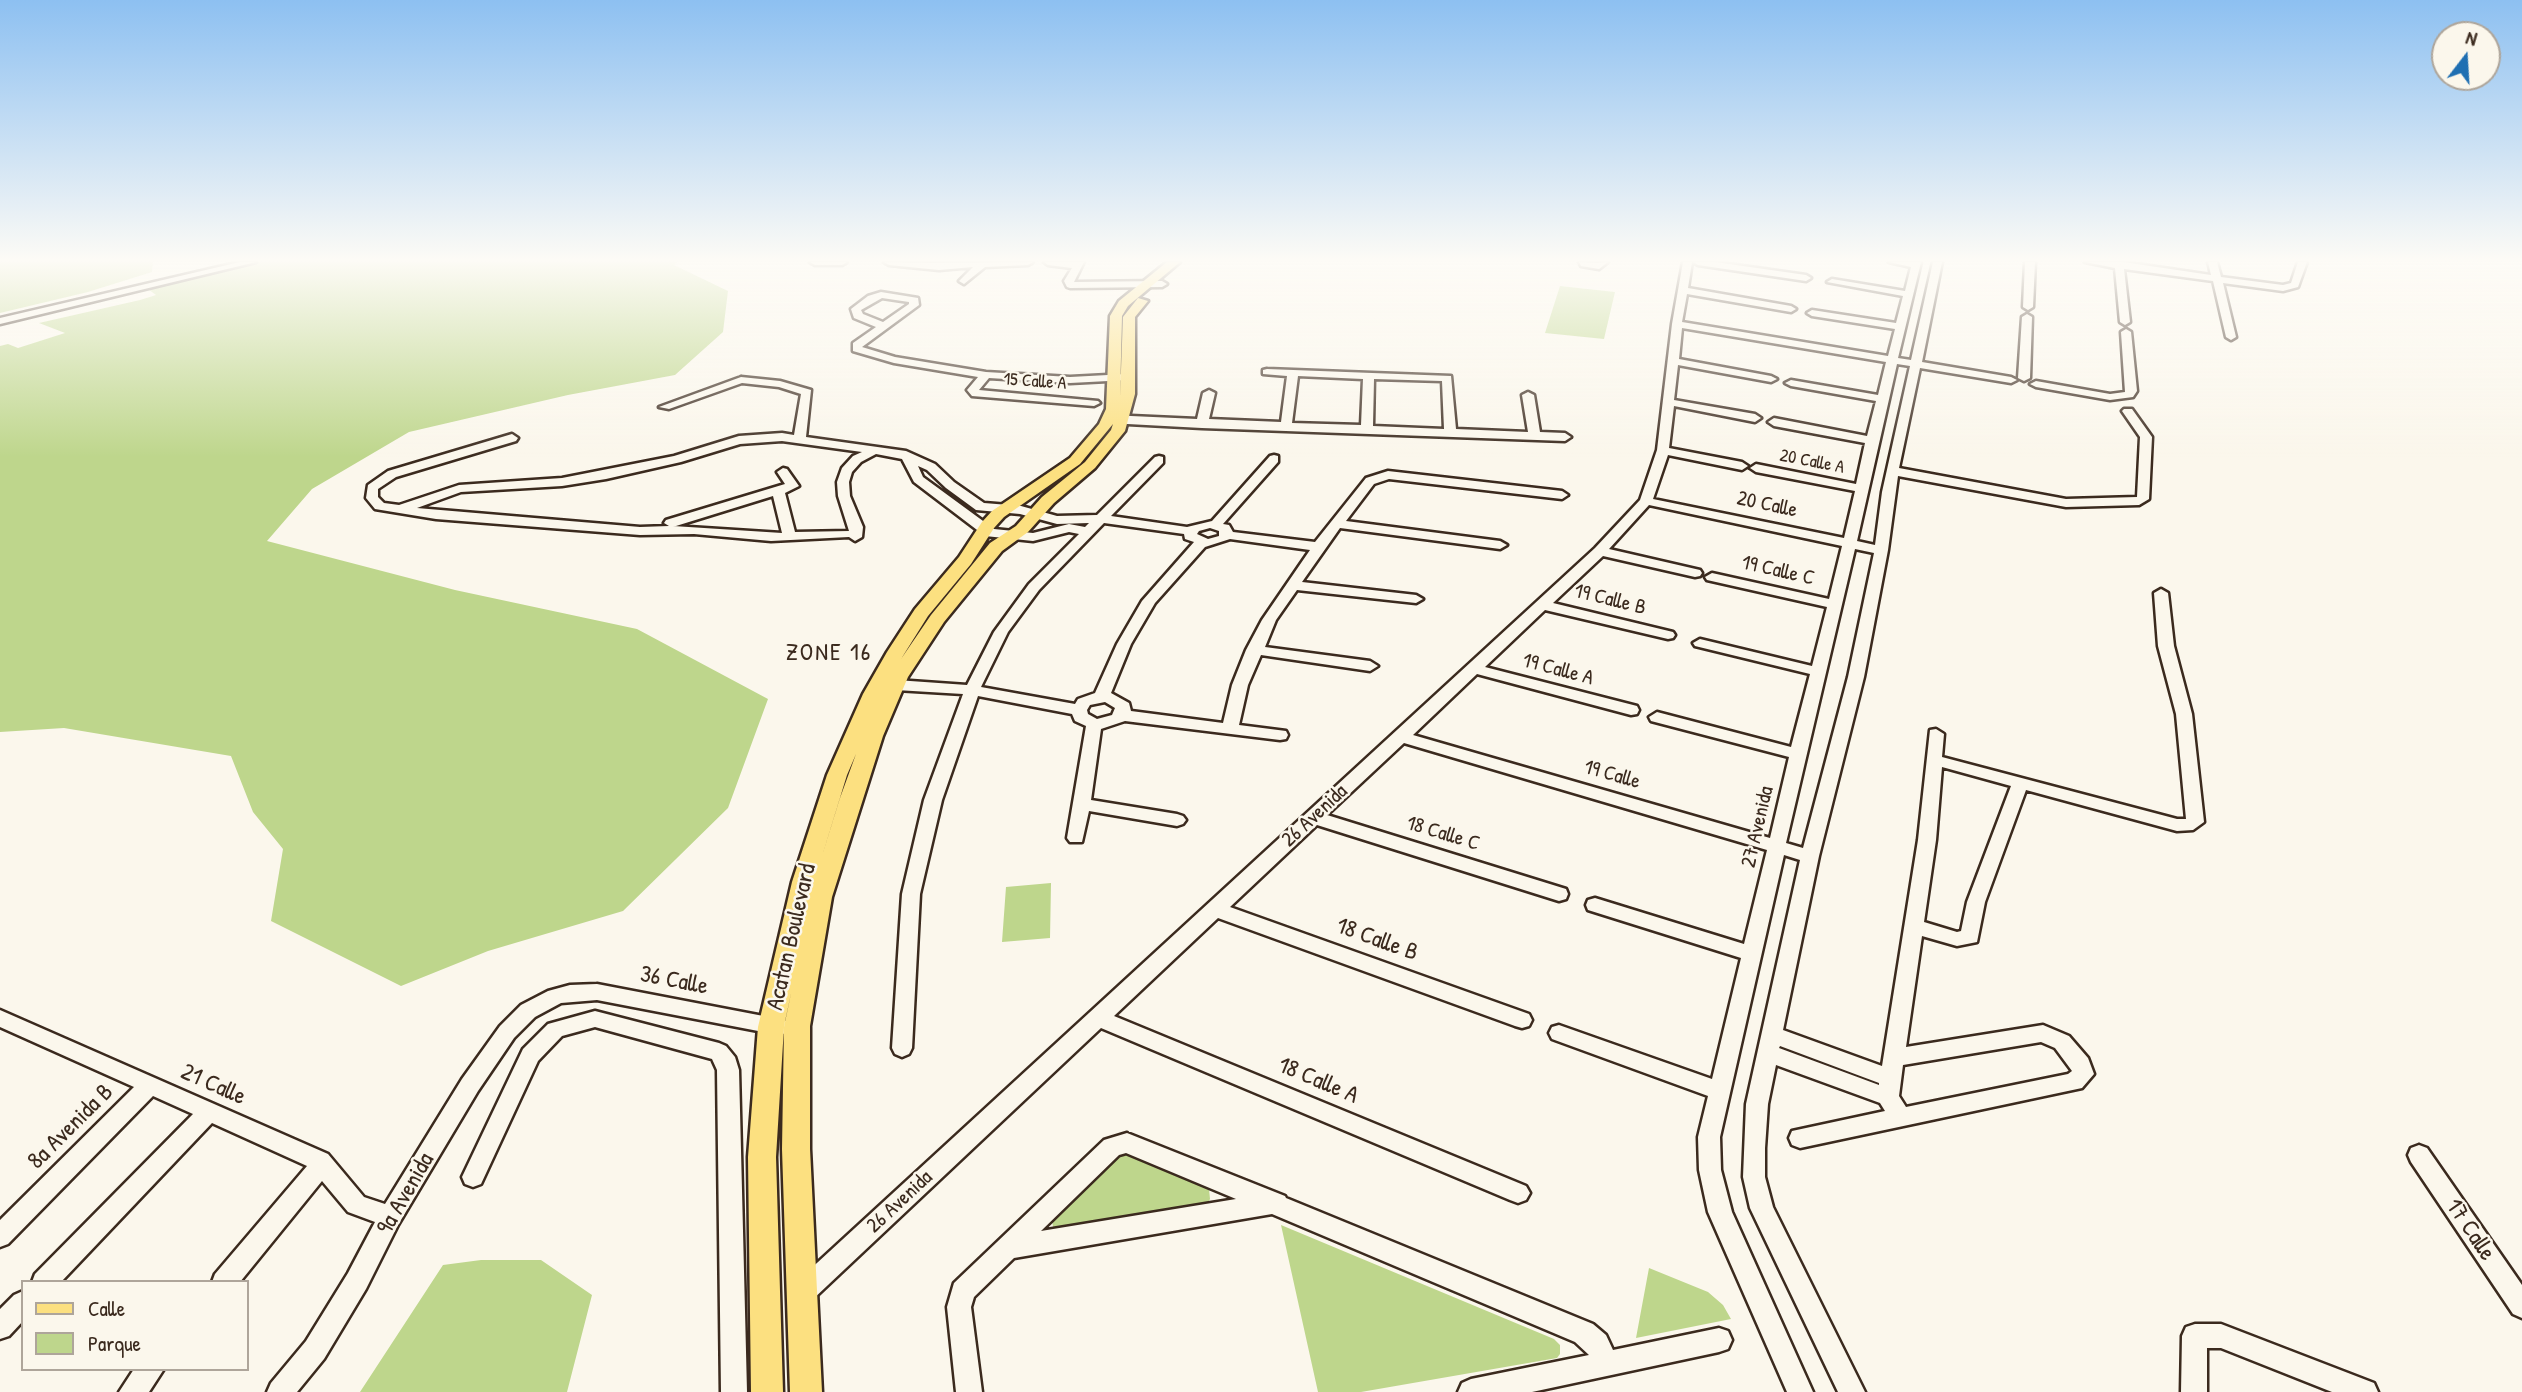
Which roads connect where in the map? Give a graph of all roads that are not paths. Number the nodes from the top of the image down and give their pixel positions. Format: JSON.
{"nodes":[{"id":1,"x":883,"y":327,"type":"edge"},
{"id":2,"x":1128,"y":327,"type":"edge"},
{"id":3,"x":1677,"y":327,"type":"edge"},
{"id":4,"x":1695,"y":327,"type":"edge"},
{"id":5,"x":1900,"y":327,"type":"edge"},
{"id":6,"x":1923,"y":327,"type":"edge"},
{"id":7,"x":2025,"y":327,"type":"edge"},
{"id":8,"x":2125,"y":327,"type":"edge"},
{"id":9,"x":2228,"y":327,"type":"edge"},
{"id":10,"x":2231,"y":337,"type":"dead end"},
{"id":11,"x":1892,"y":360,"type":"junction"},
{"id":12,"x":1673,"y":361,"type":"junction"},
{"id":13,"x":1915,"y":364,"type":"junction"},
{"id":14,"x":1267,"y":372,"type":"dead end"},
{"id":15,"x":1293,"y":373,"type":"junction"},
{"id":16,"x":986,"y":375,"type":"junction"},
{"id":17,"x":1369,"y":375,"type":"junction"},
{"id":18,"x":1122,"y":378,"type":"junction"},
{"id":19,"x":1770,"y":379,"type":"dead end"},
{"id":20,"x":2017,"y":379,"type":"junction"},
{"id":21,"x":1791,"y":383,"type":"dead end"},
{"id":22,"x":1209,"y":393,"type":"dead end"},
{"id":23,"x":1528,"y":396,"type":"dead end"},
{"id":24,"x":1883,"y":400,"type":"junction"},
{"id":25,"x":1669,"y":402,"type":"junction"},
{"id":26,"x":1094,"y":403,"type":"dead end"},
{"id":27,"x":665,"y":407,"type":"dead end"},
{"id":28,"x":2129,"y":411,"type":"dead end"},
{"id":29,"x":1755,"y":418,"type":"dead end"},
{"id":30,"x":1115,"y":420,"type":"junction"},
{"id":31,"x":1774,"y":422,"type":"dead end"},
{"id":32,"x":1202,"y":424,"type":"junction"},
{"id":33,"x":1286,"y":427,"type":"junction"},
{"id":34,"x":1367,"y":430,"type":"junction"},
{"id":35,"x":1450,"y":432,"type":"junction"},
{"id":36,"x":1535,"y":436,"type":"junction"},
{"id":37,"x":1565,"y":437,"type":"dead end"},
{"id":38,"x":512,"y":438,"type":"dead end"},
{"id":39,"x":800,"y":438,"type":"junction"},
{"id":40,"x":1872,"y":441,"type":"junction"},
{"id":41,"x":875,"y":450,"type":"junction"},
{"id":42,"x":1663,"y":450,"type":"junction"},
{"id":43,"x":908,"y":458,"type":"junction"},
{"id":44,"x":1274,"y":459,"type":"dead end"},
{"id":45,"x":1159,"y":460,"type":"dead end"},
{"id":46,"x":1742,"y":466,"type":"dead end"},
{"id":47,"x":1756,"y":468,"type":"dead end"},
{"id":48,"x":1893,"y":471,"type":"junction"},
{"id":49,"x":783,"y":472,"type":"dead end"},
{"id":50,"x":1861,"y":489,"type":"junction"},
{"id":51,"x":778,"y":492,"type":"junction"},
{"id":52,"x":1562,"y":495,"type":"dead end"},
{"id":53,"x":1646,"y":501,"type":"junction"},
{"id":54,"x":398,"y":510,"type":"junction"},
{"id":55,"x":1006,"y":510,"type":"junction"},
{"id":56,"x":1035,"y":515,"type":"junction"},
{"id":57,"x":1103,"y":519,"type":"junction"},
{"id":58,"x":1057,"y":520,"type":"junction"},
{"id":59,"x":1216,"y":524,"type":"junction"},
{"id":60,"x":1337,"y":524,"type":"junction"},
{"id":61,"x":681,"y":526,"type":"junction"},
{"id":62,"x":986,"y":530,"type":"junction"},
{"id":63,"x":1090,"y":532,"type":"junction"},
{"id":64,"x":1227,"y":535,"type":"junction"},
{"id":65,"x":790,"y":537,"type":"junction"},
{"id":66,"x":1010,"y":537,"type":"junction"},
{"id":67,"x":1033,"y":537,"type":"junction"},
{"id":68,"x":1196,"y":537,"type":"junction"},
{"id":69,"x":1850,"y":543,"type":"junction"},
{"id":70,"x":1500,"y":545,"type":"dead end"},
{"id":71,"x":1319,"y":547,"type":"junction"},
{"id":72,"x":1881,"y":550,"type":"junction"},
{"id":73,"x":1600,"y":551,"type":"junction"},
{"id":74,"x":987,"y":558,"type":"junction"},
{"id":75,"x":1695,"y":573,"type":"dead end"},
{"id":76,"x":1712,"y":577,"type":"dead end"},
{"id":77,"x":1293,"y":585,"type":"junction"},
{"id":78,"x":2161,"y":593,"type":"dead end"},
{"id":79,"x":1416,"y":599,"type":"dead end"},
{"id":80,"x":1543,"y":605,"type":"junction"},
{"id":81,"x":1835,"y":605,"type":"junction"},
{"id":82,"x":1668,"y":635,"type":"dead end"},
{"id":83,"x":1700,"y":643,"type":"dead end"},
{"id":84,"x":1254,"y":650,"type":"junction"},
{"id":85,"x":1370,"y":666,"type":"dead end"},
{"id":86,"x":1474,"y":669,"type":"junction"},
{"id":87,"x":1819,"y":672,"type":"junction"},
{"id":88,"x":896,"y":685,"type":"junction"},
{"id":89,"x":972,"y":690,"type":"junction"},
{"id":90,"x":1101,"y":697,"type":"junction"},
{"id":91,"x":1079,"y":710,"type":"junction"},
{"id":92,"x":1631,"y":710,"type":"dead end"},
{"id":93,"x":1121,"y":715,"type":"junction"},
{"id":94,"x":1657,"y":717,"type":"dead end"},
{"id":95,"x":1094,"y":724,"type":"junction"},
{"id":96,"x":1230,"y":727,"type":"junction"},
{"id":97,"x":1936,"y":734,"type":"dead end"},
{"id":98,"x":1280,"y":735,"type":"dead end"},
{"id":99,"x":1402,"y":737,"type":"junction"},
{"id":100,"x":1798,"y":754,"type":"junction"},
{"id":101,"x":1934,"y":760,"type":"junction"},
{"id":102,"x":2021,"y":782,"type":"junction"},
{"id":103,"x":1081,"y":804,"type":"junction"},
{"id":104,"x":1313,"y":817,"type":"junction"},
{"id":105,"x":1177,"y":820,"type":"dead end"},
{"id":106,"x":1076,"y":838,"type":"dead end"},
{"id":107,"x":1776,"y":846,"type":"junction"},
{"id":108,"x":1810,"y":856,"type":"junction"},
{"id":109,"x":1559,"y":894,"type":"dead end"},
{"id":110,"x":1595,"y":905,"type":"dead end"},
{"id":111,"x":1214,"y":909,"type":"junction"},
{"id":112,"x":1914,"y":926,"type":"junction"},
{"id":113,"x":1751,"y":954,"type":"junction"},
{"id":114,"x":541,"y":1003,"type":"joint"},
{"id":115,"x":0,"y":1018,"type":"edge"},
{"id":116,"x":1098,"y":1018,"type":"junction"},
{"id":117,"x":1522,"y":1020,"type":"dead end"},
{"id":118,"x":784,"y":1026,"type":"junction"},
{"id":119,"x":1559,"y":1033,"type":"dead end"},
{"id":120,"x":1770,"y":1044,"type":"junction"},
{"id":121,"x":902,"y":1048,"type":"dead end"},
{"id":122,"x":1891,"y":1077,"type":"junction"},
{"id":123,"x":150,"y":1085,"type":"junction"},
{"id":124,"x":1719,"y":1091,"type":"junction"},
{"id":125,"x":209,"y":1112,"type":"junction"},
{"id":126,"x":1901,"y":1117,"type":"junction"},
{"id":127,"x":1800,"y":1138,"type":"dead end"},
{"id":128,"x":2419,"y":1155,"type":"dead end"},
{"id":129,"x":322,"y":1164,"type":"junction"},
{"id":130,"x":473,"y":1177,"type":"dead end"},
{"id":131,"x":1518,"y":1193,"type":"dead end"},
{"id":132,"x":1277,"y":1203,"type":"junction"},
{"id":133,"x":390,"y":1217,"type":"junction"},
{"id":134,"x":0,"y":1236,"type":"edge"},
{"id":135,"x":1006,"y":1248,"type":"junction"},
{"id":136,"x":46,"y":1280,"type":"edge"},
{"id":137,"x":226,"y":1280,"type":"edge"},
{"id":138,"x":802,"y":1293,"type":"junction"},
{"id":139,"x":21,"y":1305,"type":"edge"},
{"id":140,"x":2522,"y":1306,"type":"edge"},
{"id":141,"x":0,"y":1327,"type":"edge"},
{"id":142,"x":1719,"y":1340,"type":"dead end"},
{"id":143,"x":1606,"y":1362,"type":"junction"},
{"id":144,"x":149,"y":1371,"type":"edge"},
{"id":145,"x":132,"y":1392,"type":"edge"},
{"id":146,"x":280,"y":1392,"type":"edge"},
{"id":147,"x":734,"y":1392,"type":"edge"},
{"id":148,"x":766,"y":1392,"type":"edge"},
{"id":149,"x":806,"y":1392,"type":"edge"},
{"id":150,"x":969,"y":1392,"type":"edge"},
{"id":151,"x":1471,"y":1392,"type":"edge"},
{"id":152,"x":1800,"y":1392,"type":"edge"},
{"id":153,"x":1852,"y":1392,"type":"edge"},
{"id":154,"x":2194,"y":1392,"type":"edge"},
{"id":155,"x":2365,"y":1392,"type":"edge"}],
"edges":[{"from":1,"to":16,"type":"street"},
{"from":2,"to":18,"type":"main road"},
{"from":3,"to":12,"type":"street","name":"26 Avenida"},
{"from":4,"to":11,"type":"street"},
{"from":5,"to":11,"type":"street","name":"27 Avenida"},
{"from":6,"to":13,"type":"street"},
{"from":7,"to":20,"type":"street"},
{"from":8,"to":20,"type":"street"},
{"from":9,"to":10,"type":"street"},
{"from":11,"to":13,"type":"street"},
{"from":11,"to":24,"type":"street","name":"27 Avenida"},
{"from":12,"to":19,"type":"street"},
{"from":12,"to":25,"type":"street","name":"26 Avenida"},
{"from":13,"to":20,"type":"street"},
{"from":13,"to":48,"type":"street"},
{"from":14,"to":15,"type":"street"},
{"from":15,"to":17,"type":"street"},
{"from":15,"to":33,"type":"street"},
{"from":16,"to":18,"type":"street"},
{"from":16,"to":26,"type":"street","name":"15 Calle A"},
{"from":17,"to":34,"type":"street"},
{"from":17,"to":35,"type":"street"},
{"from":18,"to":30,"type":"main road"},
{"from":21,"to":24,"type":"street"},
{"from":22,"to":32,"type":"street"},
{"from":23,"to":36,"type":"street"},
{"from":24,"to":40,"type":"street","name":"27 Avenida"},
{"from":25,"to":29,"type":"street"},
{"from":25,"to":42,"type":"street","name":"26 Avenida"},
{"from":27,"to":39,"type":"street"},
{"from":28,"to":48,"type":"street"},
{"from":30,"to":32,"type":"street"},
{"from":30,"to":55,"type":"main road"},
{"from":30,"to":56,"type":"main road"},
{"from":31,"to":40,"type":"street"},
{"from":32,"to":33,"type":"street"},
{"from":33,"to":34,"type":"street"},
{"from":34,"to":35,"type":"street"},
{"from":35,"to":36,"type":"street"},
{"from":36,"to":37,"type":"street"},
{"from":38,"to":54,"type":"street"},
{"from":39,"to":41,"type":"street"},
{"from":39,"to":54,"type":"street"},
{"from":40,"to":50,"type":"street","name":"27 Avenida"},
{"from":41,"to":43,"type":"street"},
{"from":41,"to":65,"type":"street"},
{"from":42,"to":46,"type":"street"},
{"from":42,"to":53,"type":"street","name":"26 Avenida"},
{"from":43,"to":55,"type":"street"},
{"from":43,"to":62,"type":"street"},
{"from":44,"to":59,"type":"street"},
{"from":45,"to":57,"type":"street"},
{"from":47,"to":50,"type":"street","name":"20 Calle A"},
{"from":48,"to":72,"type":"street"},
{"from":49,"to":51,"type":"street"},
{"from":50,"to":69,"type":"street","name":"27 Avenida"},
{"from":51,"to":61,"type":"street"},
{"from":51,"to":65,"type":"street"},
{"from":52,"to":60,"type":"street"},
{"from":53,"to":69,"type":"street","name":"20 Calle"},
{"from":53,"to":73,"type":"street","name":"26 Avenida"},
{"from":54,"to":61,"type":"street"},
{"from":55,"to":56,"type":"street"},
{"from":55,"to":62,"type":"main road","name":"Acatan Boulevard"},
{"from":56,"to":58,"type":"street"},
{"from":56,"to":66,"type":"main road","name":"Acatan Boulevard"},
{"from":57,"to":58,"type":"street"},
{"from":57,"to":63,"type":"street"},
{"from":57,"to":68,"type":"street"},
{"from":58,"to":67,"type":"street"},
{"from":59,"to":64,"type":"street"},
{"from":59,"to":68,"type":"street"},
{"from":60,"to":70,"type":"street"},
{"from":60,"to":71,"type":"street"},
{"from":61,"to":65,"type":"street"},
{"from":62,"to":66,"type":"street"},
{"from":62,"to":118,"type":"main road","name":"Acatan Boulevard"},
{"from":63,"to":67,"type":"street"},
{"from":63,"to":89,"type":"street"},
{"from":64,"to":68,"type":"street"},
{"from":64,"to":71,"type":"street"},
{"from":66,"to":67,"type":"street"},
{"from":66,"to":74,"type":"main road","name":"Acatan Boulevard"},
{"from":67,"to":74,"type":"main road"},
{"from":68,"to":90,"type":"street"},
{"from":69,"to":72,"type":"street","name":"20 Calle"},
{"from":69,"to":81,"type":"street","name":"27 Avenida"},
{"from":71,"to":77,"type":"street"},
{"from":72,"to":108,"type":"street"},
{"from":73,"to":75,"type":"street"},
{"from":73,"to":80,"type":"street","name":"26 Avenida"},
{"from":74,"to":88,"type":"main road","name":"Acatan Boulevard"},
{"from":76,"to":81,"type":"street","name":"19 Calle C"},
{"from":77,"to":79,"type":"street"},
{"from":77,"to":84,"type":"street"},
{"from":78,"to":102,"type":"street"},
{"from":80,"to":82,"type":"street","name":"19 Calle B"},
{"from":80,"to":86,"type":"street","name":"26 Avenida"},
{"from":81,"to":87,"type":"street","name":"27 Avenida"},
{"from":83,"to":87,"type":"street"},
{"from":84,"to":85,"type":"street"},
{"from":84,"to":96,"type":"street"},
{"from":86,"to":92,"type":"street","name":"19 Calle A"},
{"from":86,"to":99,"type":"street","name":"26 Avenida"},
{"from":87,"to":100,"type":"street","name":"27 Avenida"},
{"from":88,"to":89,"type":"street"},
{"from":88,"to":118,"type":"main road","name":"Acatan Boulevard"},
{"from":89,"to":91,"type":"street"},
{"from":89,"to":121,"type":"street"},
{"from":90,"to":91,"type":"street"},
{"from":90,"to":93,"type":"street"},
{"from":91,"to":95,"type":"street"},
{"from":93,"to":95,"type":"street"},
{"from":93,"to":96,"type":"street"},
{"from":94,"to":100,"type":"street"},
{"from":95,"to":103,"type":"street"},
{"from":96,"to":98,"type":"street"},
{"from":97,"to":101,"type":"street"},
{"from":99,"to":104,"type":"street","name":"26 Avenida"},
{"from":99,"to":107,"type":"street","name":"19 Calle"},
{"from":100,"to":107,"type":"street","name":"27 Avenida"},
{"from":101,"to":102,"type":"street"},
{"from":101,"to":112,"type":"street"},
{"from":102,"to":112,"type":"street"},
{"from":103,"to":105,"type":"street"},
{"from":103,"to":106,"type":"street"},
{"from":104,"to":109,"type":"street","name":"18 Calle C"},
{"from":104,"to":111,"type":"street","name":"26 Avenida"},
{"from":107,"to":108,"type":"street","name":"19 Calle"},
{"from":107,"to":113,"type":"street","name":"27 Avenida"},
{"from":108,"to":120,"type":"street"},
{"from":110,"to":113,"type":"street"},
{"from":111,"to":116,"type":"street","name":"26 Avenida"},
{"from":111,"to":117,"type":"street","name":"18 Calle B"},
{"from":112,"to":122,"type":"street"},
{"from":113,"to":124,"type":"street","name":"27 Avenida"},
{"from":114,"to":118,"type":"street","name":"36 Calle"},
{"from":114,"to":133,"type":"street","name":"9a Avenida"},
{"from":115,"to":123,"type":"street","name":"21 Calle"},
{"from":116,"to":131,"type":"street","name":"18 Calle A"},
{"from":116,"to":138,"type":"street","name":"26 Avenida"},
{"from":118,"to":138,"type":"main road","name":"Acatan Boulevard"},
{"from":118,"to":148,"type":"main road","name":"Acatan Boulevard"},
{"from":119,"to":124,"type":"street"},
{"from":120,"to":122,"type":"street"},
{"from":120,"to":153,"type":"street"},
{"from":122,"to":126,"type":"street"},
{"from":122,"to":126,"type":"street"},
{"from":123,"to":125,"type":"street","name":"21 Calle"},
{"from":123,"to":134,"type":"street","name":"8a Avenida B"},
{"from":124,"to":152,"type":"street","name":"27 Avenida"},
{"from":125,"to":129,"type":"street","name":"21 Calle"},
{"from":125,"to":136,"type":"street"},
{"from":126,"to":127,"type":"street"},
{"from":128,"to":140,"type":"street","name":"17 Calle"},
{"from":129,"to":133,"type":"street","name":"21 Calle"},
{"from":129,"to":137,"type":"street"},
{"from":130,"to":147,"type":"street"},
{"from":132,"to":135,"type":"street"},
{"from":132,"to":135,"type":"street"},
{"from":132,"to":143,"type":"street"},
{"from":133,"to":146,"type":"street","name":"9a Avenida"},
{"from":135,"to":150,"type":"street"},
{"from":138,"to":149,"type":"main road","name":"Acatan Boulevard"},
{"from":139,"to":141,"type":"street"},
{"from":142,"to":143,"type":"street"},
{"from":143,"to":151,"type":"street"},
{"from":144,"to":145,"type":"street"},
{"from":154,"to":155,"type":"street"}]}
